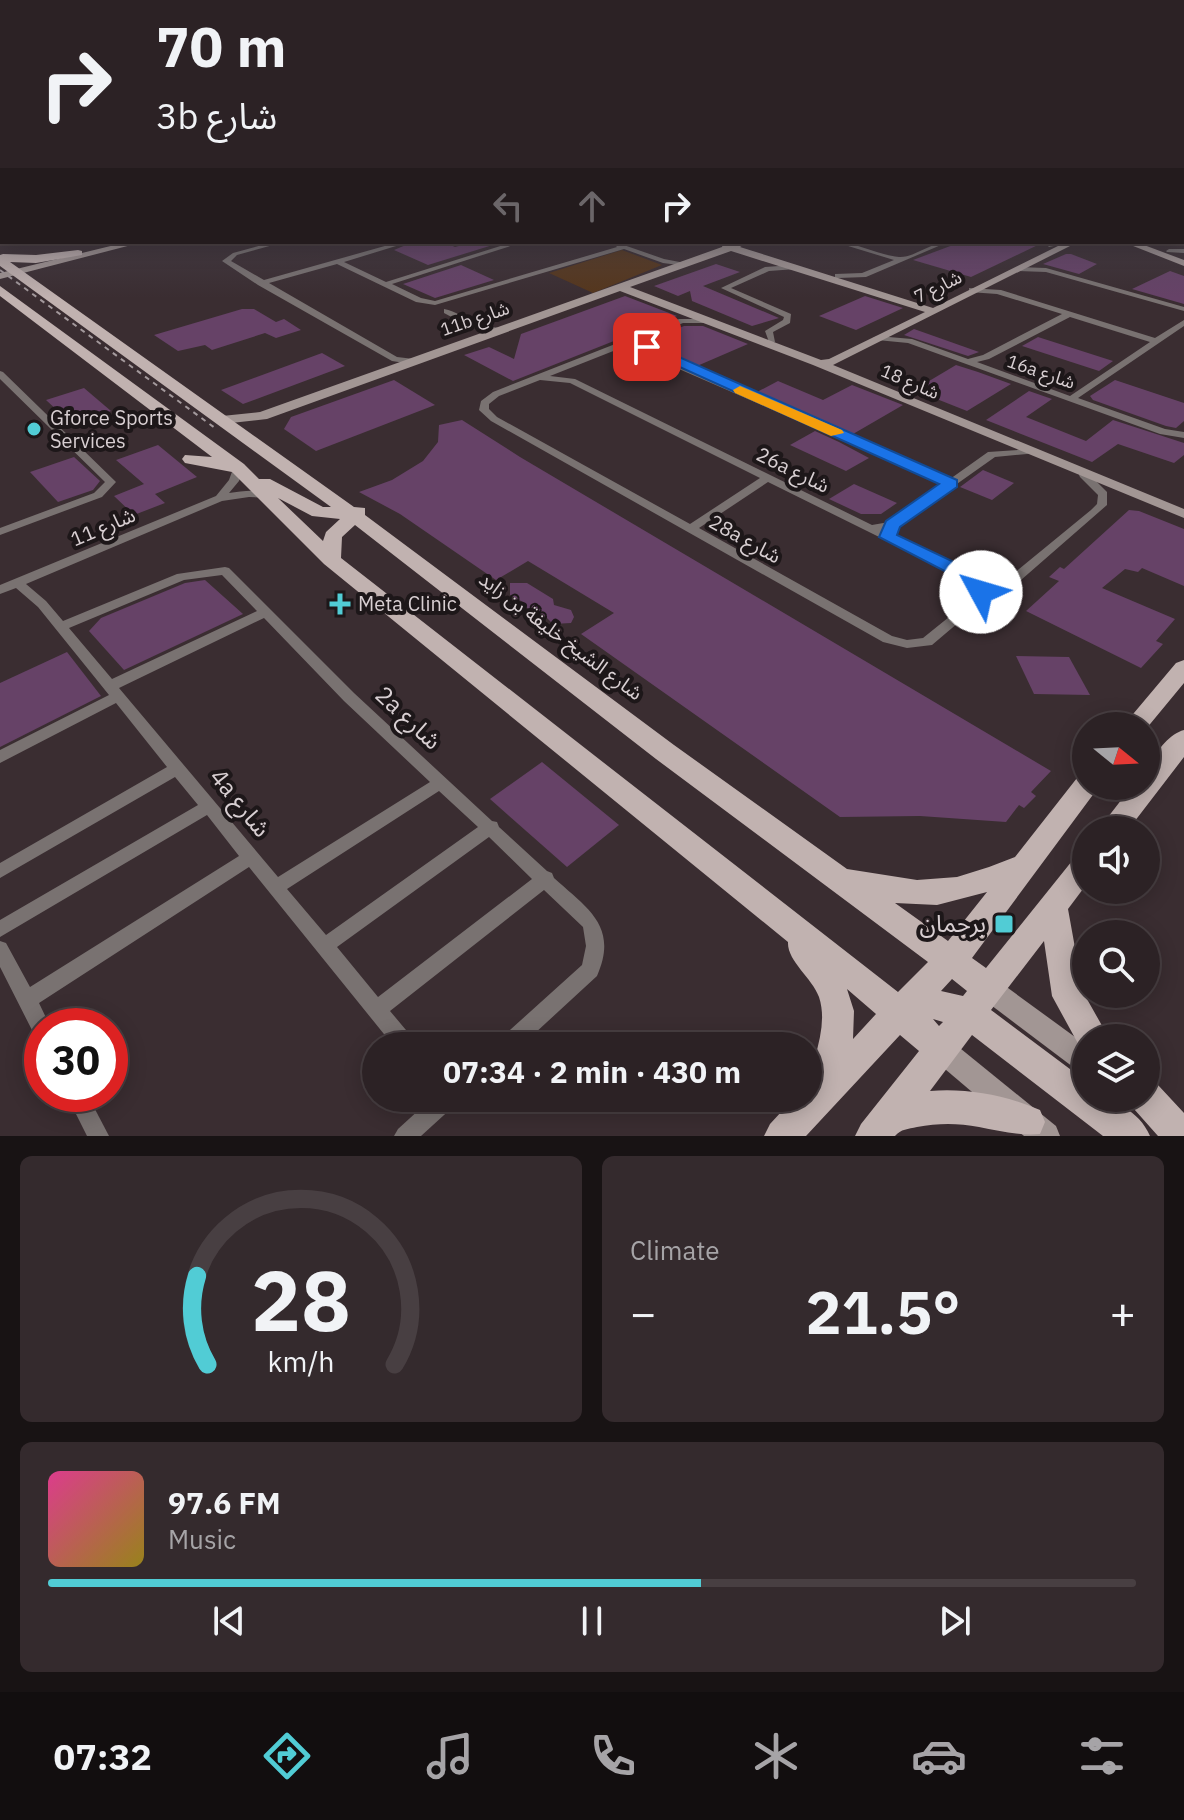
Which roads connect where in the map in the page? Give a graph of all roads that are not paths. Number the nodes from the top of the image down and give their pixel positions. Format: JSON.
{"nodes":[{"id":1,"x":128,"y":244,"type":"edge"},
{"id":2,"x":129,"y":244,"type":"edge"},
{"id":3,"x":273,"y":244,"type":"edge"},
{"id":4,"x":386,"y":244,"type":"edge"},
{"id":5,"x":513,"y":244,"type":"edge"},
{"id":6,"x":618,"y":244,"type":"edge"},
{"id":7,"x":844,"y":244,"type":"edge"},
{"id":8,"x":940,"y":244,"type":"edge"},
{"id":9,"x":1050,"y":244,"type":"edge"},
{"id":10,"x":1069,"y":244,"type":"edge"},
{"id":11,"x":1133,"y":244,"type":"edge"},
{"id":12,"x":1146,"y":244,"type":"edge"},
{"id":13,"x":1150,"y":244,"type":"edge"},
{"id":14,"x":623,"y":246,"type":"junction"},
{"id":15,"x":731,"y":248,"type":"edge"},
{"id":16,"x":1169,"y":251,"type":"junction"},
{"id":17,"x":78,"y":253,"type":"junction"},
{"id":18,"x":1184,"y":253,"type":"edge"},
{"id":19,"x":0,"y":259,"type":"edge"},
{"id":20,"x":340,"y":260,"type":"junction"},
{"id":21,"x":64,"y":261,"type":"junction"},
{"id":22,"x":900,"y":261,"type":"junction"},
{"id":23,"x":1036,"y":262,"type":"junction"},
{"id":24,"x":1184,"y":263,"type":"edge"},
{"id":25,"x":666,"y":266,"type":"junction"},
{"id":26,"x":793,"y":267,"type":"junction"},
{"id":27,"x":1021,"y":269,"type":"junction"},
{"id":28,"x":17,"y":270,"type":"junction"},
{"id":29,"x":1046,"y":270,"type":"junction"},
{"id":30,"x":0,"y":274,"type":"edge"},
{"id":31,"x":866,"y":279,"type":"junction"},
{"id":32,"x":259,"y":282,"type":"junction"},
{"id":33,"x":653,"y":282,"type":"junction"},
{"id":34,"x":384,"y":283,"type":"junction"},
{"id":35,"x":986,"y":284,"type":"junction"},
{"id":36,"x":42,"y":287,"type":"junction"},
{"id":37,"x":0,"y":290,"type":"edge"},
{"id":38,"x":628,"y":290,"type":"junction"},
{"id":39,"x":972,"y":290,"type":"junction"},
{"id":40,"x":998,"y":292,"type":"junction"},
{"id":41,"x":655,"y":295,"type":"junction"},
{"id":42,"x":922,"y":306,"type":"junction"},
{"id":43,"x":1184,"y":309,"type":"edge"},
{"id":44,"x":447,"y":311,"type":"dead end"},
{"id":45,"x":1065,"y":312,"type":"junction"},
{"id":46,"x":685,"y":317,"type":"junction"},
{"id":47,"x":1184,"y":322,"type":"edge"},
{"id":48,"x":894,"y":329,"type":"junction"},
{"id":49,"x":480,"y":332,"type":"junction"},
{"id":50,"x":877,"y":338,"type":"junction"},
{"id":51,"x":772,"y":340,"type":"junction"},
{"id":52,"x":909,"y":341,"type":"junction"},
{"id":53,"x":1156,"y":341,"type":"junction"},
{"id":54,"x":631,"y":342,"type":"junction"},
{"id":55,"x":986,"y":357,"type":"junction"},
{"id":56,"x":396,"y":362,"type":"junction"},
{"id":57,"x":822,"y":362,"type":"junction"},
{"id":58,"x":968,"y":362,"type":"junction"},
{"id":59,"x":573,"y":363,"type":"junction"},
{"id":60,"x":979,"y":367,"type":"junction"},
{"id":61,"x":0,"y":374,"type":"edge"},
{"id":62,"x":537,"y":377,"type":"junction"},
{"id":63,"x":572,"y":381,"type":"junction"},
{"id":64,"x":1071,"y":399,"type":"junction"},
{"id":65,"x":119,"y":402,"type":"dead end"},
{"id":66,"x":151,"y":404,"type":"junction"},
{"id":67,"x":222,"y":420,"type":"junction"},
{"id":68,"x":1184,"y":435,"type":"edge"},
{"id":69,"x":525,"y":437,"type":"junction"},
{"id":70,"x":254,"y":443,"type":"junction"},
{"id":71,"x":518,"y":449,"type":"dead end"},
{"id":72,"x":1027,"y":451,"type":"junction"},
{"id":73,"x":271,"y":455,"type":"junction"},
{"id":74,"x":191,"y":459,"type":"dead end"},
{"id":75,"x":236,"y":466,"type":"junction"},
{"id":76,"x":308,"y":468,"type":"dead end"},
{"id":77,"x":1084,"y":475,"type":"junction"},
{"id":78,"x":766,"y":481,"type":"junction"},
{"id":79,"x":254,"y":483,"type":"junction"},
{"id":80,"x":951,"y":483,"type":"junction"},
{"id":81,"x":270,"y":497,"type":"junction"},
{"id":82,"x":220,"y":498,"type":"junction"},
{"id":83,"x":1184,"y":507,"type":"edge"},
{"id":84,"x":360,"y":512,"type":"junction"},
{"id":85,"x":1184,"y":514,"type":"edge"},
{"id":86,"x":691,"y":525,"type":"junction"},
{"id":87,"x":890,"y":531,"type":"junction"},
{"id":88,"x":0,"y":532,"type":"edge"},
{"id":89,"x":331,"y":560,"type":"junction"},
{"id":90,"x":968,"y":576,"type":"junction"},
{"id":91,"x":22,"y":580,"type":"junction"},
{"id":92,"x":0,"y":590,"type":"edge"},
{"id":93,"x":265,"y":612,"type":"junction"},
{"id":94,"x":63,"y":629,"type":"junction"},
{"id":95,"x":1184,"y":668,"type":"edge"},
{"id":96,"x":114,"y":691,"type":"junction"},
{"id":97,"x":1147,"y":712,"type":"edge"},
{"id":98,"x":1184,"y":739,"type":"edge"},
{"id":99,"x":0,"y":757,"type":"edge"},
{"id":100,"x":178,"y":768,"type":"junction"},
{"id":101,"x":441,"y":782,"type":"junction"},
{"id":102,"x":1075,"y":800,"type":"edge"},
{"id":103,"x":209,"y":806,"type":"junction"},
{"id":104,"x":1123,"y":816,"type":"edge"},
{"id":105,"x":491,"y":827,"type":"junction"},
{"id":106,"x":251,"y":857,"type":"junction"},
{"id":107,"x":1026,"y":864,"type":"junction"},
{"id":108,"x":0,"y":871,"type":"edge"},
{"id":109,"x":837,"y":877,"type":"junction"},
{"id":110,"x":546,"y":878,"type":"junction"},
{"id":111,"x":1072,"y":883,"type":"edge"},
{"id":112,"x":276,"y":887,"type":"junction"},
{"id":113,"x":1053,"y":908,"type":"junction"},
{"id":114,"x":780,"y":917,"type":"junction"},
{"id":115,"x":0,"y":929,"type":"edge"},
{"id":116,"x":324,"y":946,"type":"junction"},
{"id":117,"x":0,"y":949,"type":"edge"},
{"id":118,"x":948,"y":960,"type":"junction"},
{"id":119,"x":27,"y":1000,"type":"junction"},
{"id":120,"x":978,"y":1001,"type":"junction"},
{"id":121,"x":31,"y":1008,"type":"edge"},
{"id":122,"x":377,"y":1009,"type":"junction"},
{"id":123,"x":898,"y":1011,"type":"junction"},
{"id":124,"x":1085,"y":1024,"type":"edge"},
{"id":125,"x":396,"y":1032,"type":"edge"},
{"id":126,"x":523,"y":1032,"type":"edge"},
{"id":127,"x":941,"y":1049,"type":"junction"},
{"id":128,"x":1072,"y":1053,"type":"edge"},
{"id":129,"x":822,"y":1091,"type":"joint"},
{"id":130,"x":1160,"y":1111,"type":"edge"},
{"id":131,"x":85,"y":1112,"type":"edge"},
{"id":132,"x":428,"y":1112,"type":"edge"},
{"id":133,"x":803,"y":1112,"type":"edge"},
{"id":134,"x":1153,"y":1112,"type":"edge"},
{"id":135,"x":882,"y":1126,"type":"edge"},
{"id":136,"x":1037,"y":1129,"type":"edge"},
{"id":137,"x":1181,"y":1133,"type":"edge"},
{"id":138,"x":98,"y":1136,"type":"edge"},
{"id":139,"x":405,"y":1136,"type":"edge"},
{"id":140,"x":782,"y":1136,"type":"edge"},
{"id":141,"x":1132,"y":1136,"type":"edge"}],
"edges":[{"from":1,"to":17,"type":"street"},
{"from":2,"to":21,"type":"street"},
{"from":3,"to":32,"type":"street"},
{"from":4,"to":20,"type":"street"},
{"from":5,"to":34,"type":"street"},
{"from":6,"to":14,"type":"street"},
{"from":7,"to":22,"type":"street"},
{"from":8,"to":22,"type":"street"},
{"from":9,"to":42,"type":"street","name":"شارع 7"},
{"from":10,"to":23,"type":"street","name":"شارع 7"},
{"from":11,"to":24,"type":"street"},
{"from":12,"to":16,"type":"street"},
{"from":13,"to":16,"type":"street"},
{"from":14,"to":25,"type":"street"},
{"from":14,"to":34,"type":"street"},
{"from":15,"to":25,"type":"street","name":"11b شارع"},
{"from":15,"to":26,"type":"street"},
{"from":15,"to":31,"type":"street"},
{"from":15,"to":33,"type":"street","name":"11b شارع"},
{"from":16,"to":18,"type":"street"},
{"from":17,"to":19,"type":"main road"},
{"from":17,"to":28,"type":"street"},
{"from":19,"to":28,"type":"main road","name":"شارع الشيخ خليفة بن زايد"},
{"from":20,"to":32,"type":"street"},
{"from":20,"to":34,"type":"street"},
{"from":21,"to":28,"type":"street"},
{"from":21,"to":36,"type":"main road"},
{"from":22,"to":31,"type":"street"},
{"from":23,"to":27,"type":"street","name":"شارع 7"},
{"from":23,"to":29,"type":"street"},
{"from":25,"to":38,"type":"street","name":"11b شارع"},
{"from":26,"to":42,"type":"street"},
{"from":26,"to":51,"type":"street"},
{"from":27,"to":29,"type":"street"},
{"from":27,"to":35,"type":"street","name":"شارع 7"},
{"from":28,"to":30,"type":"street"},
{"from":28,"to":36,"type":"main road","name":"شارع الشيخ خليفة بن زايد"},
{"from":29,"to":43,"type":"street"},
{"from":31,"to":42,"type":"street"},
{"from":32,"to":56,"type":"street"},
{"from":33,"to":38,"type":"street","name":"11b شارع"},
{"from":33,"to":41,"type":"street"},
{"from":35,"to":39,"type":"street","name":"شارع 7"},
{"from":35,"to":40,"type":"street"},
{"from":36,"to":67,"type":"main road","name":"شارع الشيخ خليفة بن زايد"},
{"from":37,"to":66,"type":"main road"},
{"from":38,"to":41,"type":"street","name":"شارع 18"},
{"from":38,"to":46,"type":"street","name":"شارع 18"},
{"from":38,"to":49,"type":"street","name":"11b شارع"},
{"from":38,"to":70,"type":"street","name":"11b شارع"},
{"from":39,"to":40,"type":"street"},
{"from":39,"to":42,"type":"street","name":"شارع 7"},
{"from":40,"to":45,"type":"street"},
{"from":41,"to":51,"type":"street","name":"شارع 18"},
{"from":42,"to":48,"type":"street","name":"شارع 7"},
{"from":42,"to":57,"type":"street","name":"شارع 7"},
{"from":44,"to":49,"type":"street"},
{"from":45,"to":53,"type":"street"},
{"from":45,"to":55,"type":"street"},
{"from":46,"to":54,"type":"street"},
{"from":46,"to":57,"type":"street","name":"شارع 18"},
{"from":47,"to":53,"type":"street"},
{"from":48,"to":50,"type":"street","name":"شارع 7"},
{"from":48,"to":52,"type":"street","name":"16a شارع"},
{"from":49,"to":56,"type":"street","name":"11b شارع"},
{"from":50,"to":52,"type":"street","name":"16a شارع"},
{"from":50,"to":57,"type":"street","name":"شارع 7"},
{"from":51,"to":57,"type":"street","name":"شارع 18"},
{"from":52,"to":58,"type":"street","name":"16a شارع"},
{"from":53,"to":64,"type":"street"},
{"from":54,"to":59,"type":"street"},
{"from":54,"to":80,"type":"street"},
{"from":55,"to":58,"type":"street"},
{"from":55,"to":60,"type":"street"},
{"from":56,"to":67,"type":"street","name":"11b شارع"},
{"from":57,"to":72,"type":"street","name":"شارع 18"},
{"from":57,"to":83,"type":"street","name":"شارع 18"},
{"from":58,"to":60,"type":"street","name":"16a شارع"},
{"from":59,"to":62,"type":"street"},
{"from":59,"to":63,"type":"street"},
{"from":60,"to":64,"type":"street","name":"16a شارع"},
{"from":61,"to":88,"type":"street"},
{"from":62,"to":63,"type":"street","name":"26a شارع"},
{"from":62,"to":69,"type":"street","name":"28a شارع"},
{"from":63,"to":78,"type":"street","name":"26a شارع"},
{"from":64,"to":68,"type":"street","name":"16a شارع"},
{"from":65,"to":66,"type":"main road"},
{"from":66,"to":75,"type":"main road"},
{"from":67,"to":70,"type":"main road","name":"شارع الشيخ خليفة بن زايد"},
{"from":69,"to":71,"type":"street"},
{"from":69,"to":86,"type":"street","name":"28a شارع"},
{"from":70,"to":73,"type":"main road","name":"شارع الشيخ خليفة بن زايد"},
{"from":72,"to":77,"type":"street","name":"شارع 18"},
{"from":72,"to":80,"type":"street"},
{"from":73,"to":76,"type":"main road"},
{"from":73,"to":84,"type":"main road","name":"شارع الشيخ خليفة بن زايد"},
{"from":74,"to":75,"type":"main road"},
{"from":75,"to":79,"type":"main road"},
{"from":75,"to":82,"type":"street"},
{"from":77,"to":85,"type":"street","name":"شارع 18"},
{"from":77,"to":90,"type":"street"},
{"from":78,"to":86,"type":"street"},
{"from":78,"to":87,"type":"street","name":"26a شارع"},
{"from":79,"to":81,"type":"main road"},
{"from":79,"to":84,"type":"main road"},
{"from":80,"to":87,"type":"street"},
{"from":81,"to":82,"type":"street","name":"شارع 11"},
{"from":81,"to":89,"type":"main road"},
{"from":82,"to":91,"type":"street","name":"شارع 11"},
{"from":84,"to":89,"type":"main road"},
{"from":84,"to":109,"type":"main road","name":"شارع الشيخ خليفة بن زايد"},
{"from":86,"to":90,"type":"street","name":"28a شارع"},
{"from":87,"to":90,"type":"street"},
{"from":89,"to":114,"type":"main road"},
{"from":91,"to":92,"type":"street","name":"شارع 11"},
{"from":91,"to":94,"type":"street","name":"4a شارع"},
{"from":93,"to":94,"type":"street","name":"2a شارع"},
{"from":93,"to":96,"type":"street"},
{"from":93,"to":101,"type":"street","name":"2a شارع"},
{"from":94,"to":96,"type":"street","name":"4a شارع"},
{"from":95,"to":97,"type":"main road"},
{"from":96,"to":99,"type":"street"},
{"from":96,"to":100,"type":"street","name":"4a شارع"},
{"from":98,"to":104,"type":"main road"},
{"from":100,"to":103,"type":"street","name":"4a شارع"},
{"from":100,"to":108,"type":"street"},
{"from":101,"to":105,"type":"street","name":"2a شارع"},
{"from":101,"to":112,"type":"street"},
{"from":102,"to":107,"type":"main road"},
{"from":103,"to":106,"type":"street","name":"4a شارع"},
{"from":103,"to":115,"type":"street"},
{"from":105,"to":110,"type":"street","name":"2a شارع"},
{"from":105,"to":116,"type":"street"},
{"from":106,"to":112,"type":"street","name":"4a شارع"},
{"from":106,"to":119,"type":"street"},
{"from":107,"to":109,"type":"main road"},
{"from":107,"to":118,"type":"main road"},
{"from":109,"to":118,"type":"main road","name":"شارع الشيخ خليفة بن زايد"},
{"from":110,"to":122,"type":"street"},
{"from":110,"to":126,"type":"street","name":"2a شارع"},
{"from":111,"to":113,"type":"main road"},
{"from":112,"to":116,"type":"street","name":"4a شارع"},
{"from":113,"to":120,"type":"main road"},
{"from":113,"to":124,"type":"main road"},
{"from":114,"to":123,"type":"main road"},
{"from":114,"to":129,"type":"main road"},
{"from":116,"to":122,"type":"street","name":"4a شارع"},
{"from":117,"to":119,"type":"street"},
{"from":118,"to":120,"type":"main road","name":"شارع الشيخ خليفة بن زايد"},
{"from":118,"to":123,"type":"main road"},
{"from":119,"to":121,"type":"street"},
{"from":120,"to":123,"type":"main road"},
{"from":120,"to":127,"type":"main road"},
{"from":120,"to":128,"type":"street","name":"شارع الشيخ خليفة بن زايد"},
{"from":120,"to":141,"type":"main road"},
{"from":122,"to":125,"type":"street","name":"4a شارع"},
{"from":123,"to":127,"type":"main road"},
{"from":123,"to":129,"type":"main road"},
{"from":127,"to":135,"type":"main road"},
{"from":127,"to":136,"type":"street"},
{"from":130,"to":137,"type":"main road"},
{"from":131,"to":138,"type":"street"},
{"from":132,"to":139,"type":"street"},
{"from":133,"to":140,"type":"main road"},
{"from":134,"to":137,"type":"street"},
{"from":135,"to":136,"type":"main road"}]}
